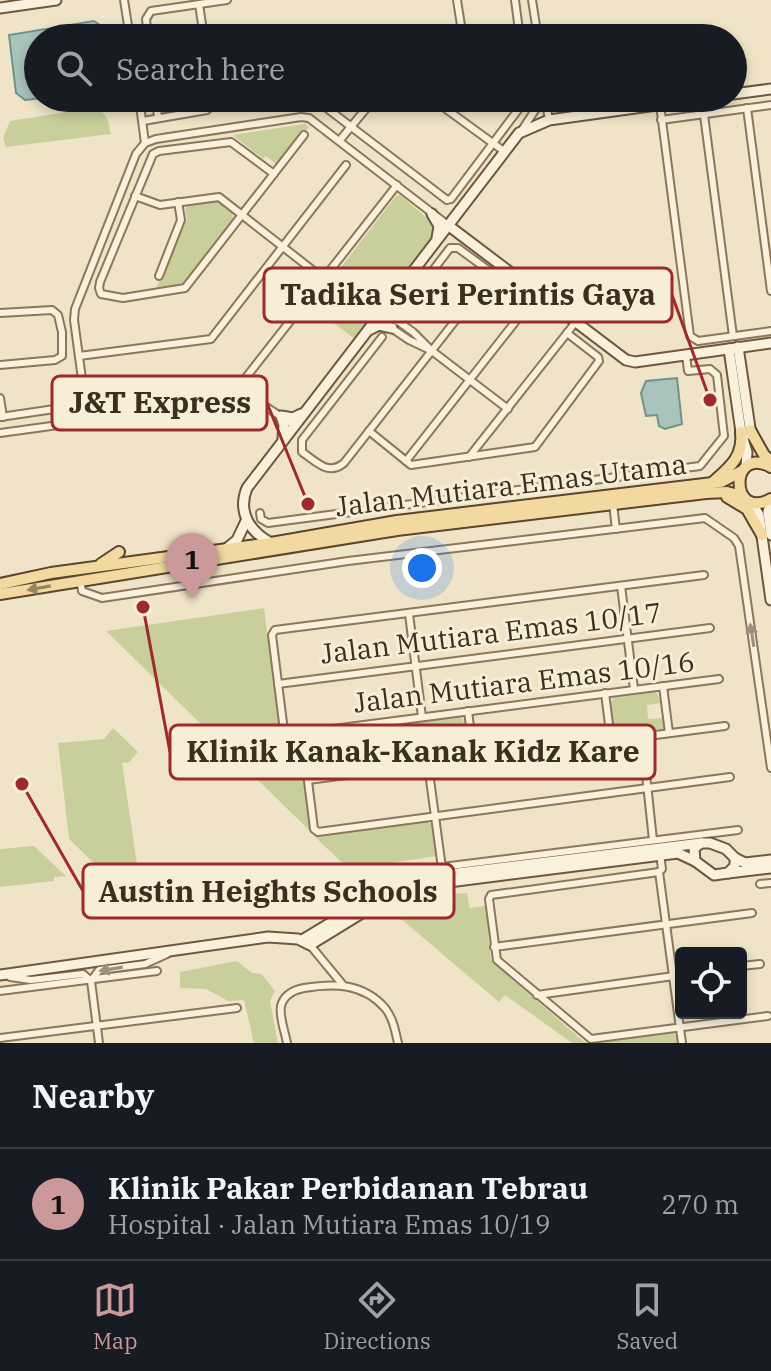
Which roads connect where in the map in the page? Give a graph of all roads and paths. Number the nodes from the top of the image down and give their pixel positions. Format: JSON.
{"nodes":[{"id":1,"x":56,"y":0,"type":"edge"},
{"id":2,"x":124,"y":0,"type":"edge"},
{"id":3,"x":227,"y":0,"type":"edge"},
{"id":4,"x":457,"y":0,"type":"edge"},
{"id":5,"x":515,"y":0,"type":"edge"},
{"id":6,"x":532,"y":0,"type":"edge"},
{"id":7,"x":199,"y":4,"type":"junction"},
{"id":8,"x":0,"y":8,"type":"edge"},
{"id":9,"x":128,"y":24,"type":"edge"},
{"id":10,"x":147,"y":24,"type":"edge"},
{"id":11,"x":202,"y":24,"type":"edge"},
{"id":12,"x":461,"y":24,"type":"edge"},
{"id":13,"x":518,"y":24,"type":"edge"},
{"id":14,"x":536,"y":24,"type":"edge"},
{"id":15,"x":771,"y":89,"type":"edge"},
{"id":16,"x":747,"y":92,"type":"edge"},
{"id":17,"x":771,"y":105,"type":"edge"},
{"id":18,"x":747,"y":108,"type":"joint"},
{"id":19,"x":141,"y":112,"type":"edge"},
{"id":20,"x":157,"y":112,"type":"edge"},
{"id":21,"x":195,"y":112,"type":"edge"},
{"id":22,"x":332,"y":112,"type":"edge"},
{"id":23,"x":363,"y":112,"type":"edge"},
{"id":24,"x":450,"y":112,"type":"edge"},
{"id":25,"x":516,"y":112,"type":"edge"},
{"id":26,"x":534,"y":112,"type":"edge"},
{"id":27,"x":547,"y":112,"type":"edge"},
{"id":28,"x":608,"y":112,"type":"edge"},
{"id":29,"x":660,"y":112,"type":"edge"},
{"id":30,"x":722,"y":112,"type":"edge"},
{"id":31,"x":704,"y":115,"type":"junction"},
{"id":32,"x":158,"y":118,"type":"junction"},
{"id":33,"x":549,"y":120,"type":"junction"},
{"id":34,"x":661,"y":120,"type":"junction"},
{"id":35,"x":143,"y":121,"type":"junction"},
{"id":36,"x":350,"y":126,"type":"junction"},
{"id":37,"x":519,"y":133,"type":"junction"},
{"id":38,"x":304,"y":135,"type":"dead end"},
{"id":39,"x":340,"y":140,"type":"junction"},
{"id":40,"x":145,"y":143,"type":"junction"},
{"id":41,"x":492,"y":143,"type":"junction"},
{"id":42,"x":505,"y":152,"type":"junction"},
{"id":43,"x":346,"y":165,"type":"dead end"},
{"id":44,"x":274,"y":174,"type":"junction"},
{"id":45,"x":397,"y":185,"type":"junction"},
{"id":46,"x":135,"y":196,"type":"junction"},
{"id":47,"x":178,"y":202,"type":"junction"},
{"id":48,"x":461,"y":211,"type":"junction"},
{"id":49,"x":432,"y":214,"type":"junction"},
{"id":50,"x":242,"y":215,"type":"junction"},
{"id":51,"x":449,"y":226,"type":"junction"},
{"id":52,"x":465,"y":238,"type":"junction"},
{"id":53,"x":434,"y":244,"type":"junction"},
{"id":54,"x":284,"y":247,"type":"junction"},
{"id":55,"x":488,"y":270,"type":"junction"},
{"id":56,"x":159,"y":276,"type":"dead end"},
{"id":57,"x":324,"y":279,"type":"junction"},
{"id":58,"x":399,"y":289,"type":"junction"},
{"id":59,"x":771,"y":291,"type":"edge"},
{"id":60,"x":0,"y":313,"type":"edge"},
{"id":61,"x":380,"y":314,"type":"junction"},
{"id":62,"x":396,"y":320,"type":"junction"},
{"id":63,"x":575,"y":323,"type":"junction"},
{"id":64,"x":771,"y":331,"type":"edge"},
{"id":65,"x":567,"y":333,"type":"junction"},
{"id":66,"x":363,"y":336,"type":"junction"},
{"id":67,"x":733,"y":336,"type":"junction"},
{"id":68,"x":382,"y":337,"type":"dead end"},
{"id":69,"x":771,"y":343,"type":"edge"},
{"id":70,"x":734,"y":348,"type":"junction"},
{"id":71,"x":432,"y":351,"type":"junction"},
{"id":72,"x":686,"y":355,"type":"junction"},
{"id":73,"x":79,"y":356,"type":"junction"},
{"id":74,"x":0,"y":365,"type":"edge"},
{"id":75,"x":470,"y":380,"type":"junction"},
{"id":76,"x":0,"y":398,"type":"edge"},
{"id":77,"x":101,"y":406,"type":"dead end"},
{"id":78,"x":68,"y":407,"type":"dead end"},
{"id":79,"x":508,"y":409,"type":"junction"},
{"id":80,"x":304,"y":412,"type":"junction"},
{"id":81,"x":281,"y":416,"type":"junction"},
{"id":82,"x":1,"y":417,"type":"edge"},
{"id":83,"x":88,"y":423,"type":"junction"},
{"id":84,"x":294,"y":425,"type":"junction"},
{"id":85,"x":369,"y":431,"type":"junction"},
{"id":86,"x":746,"y":431,"type":"junction"},
{"id":87,"x":0,"y":433,"type":"edge"},
{"id":88,"x":282,"y":442,"type":"junction"},
{"id":89,"x":469,"y":457,"type":"junction"},
{"id":90,"x":406,"y":461,"type":"junction"},
{"id":91,"x":769,"y":465,"type":"edge"},
{"id":92,"x":744,"y":469,"type":"junction"},
{"id":93,"x":611,"y":478,"type":"junction"},
{"id":94,"x":710,"y":489,"type":"junction"},
{"id":95,"x":623,"y":494,"type":"junction"},
{"id":96,"x":603,"y":497,"type":"junction"},
{"id":97,"x":747,"y":499,"type":"junction"},
{"id":98,"x":771,"y":499,"type":"edge"},
{"id":99,"x":613,"y":503,"type":"junction"},
{"id":100,"x":260,"y":513,"type":"dead end"},
{"id":101,"x":325,"y":515,"type":"junction"},
{"id":102,"x":246,"y":521,"type":"junction"},
{"id":103,"x":616,"y":529,"type":"junction"},
{"id":104,"x":345,"y":530,"type":"junction"},
{"id":105,"x":766,"y":535,"type":"edge"},
{"id":106,"x":309,"y":536,"type":"junction"},
{"id":107,"x":271,"y":543,"type":"junction"},
{"id":108,"x":226,"y":549,"type":"junction"},
{"id":109,"x":119,"y":552,"type":"dead end"},
{"id":110,"x":121,"y":564,"type":"junction"},
{"id":111,"x":92,"y":568,"type":"junction"},
{"id":112,"x":133,"y":572,"type":"junction"},
{"id":113,"x":704,"y":575,"type":"dead end"},
{"id":114,"x":0,"y":584,"type":"edge"},
{"id":115,"x":81,"y":586,"type":"junction"},
{"id":116,"x":621,"y":586,"type":"junction"},
{"id":117,"x":0,"y":594,"type":"edge"},
{"id":118,"x":771,"y":600,"type":"edge"},
{"id":119,"x":409,"y":614,"type":"junction"},
{"id":120,"x":710,"y":628,"type":"dead end"},
{"id":121,"x":628,"y":637,"type":"junction"},
{"id":122,"x":415,"y":665,"type":"junction"},
{"id":123,"x":719,"y":679,"type":"dead end"},
{"id":124,"x":278,"y":684,"type":"junction"},
{"id":125,"x":663,"y":686,"type":"junction"},
{"id":126,"x":634,"y":689,"type":"junction"},
{"id":127,"x":605,"y":693,"type":"junction"},
{"id":128,"x":468,"y":711,"type":"junction"},
{"id":129,"x":422,"y":717,"type":"junction"},
{"id":130,"x":372,"y":724,"type":"junction"},
{"id":131,"x":725,"y":726,"type":"dead end"},
{"id":132,"x":302,"y":733,"type":"junction"},
{"id":133,"x":669,"y":733,"type":"junction"},
{"id":134,"x":642,"y":737,"type":"junction"},
{"id":135,"x":611,"y":740,"type":"junction"},
{"id":136,"x":474,"y":758,"type":"junction"},
{"id":137,"x":428,"y":765,"type":"junction"},
{"id":138,"x":771,"y":768,"type":"edge"},
{"id":139,"x":377,"y":771,"type":"junction"},
{"id":140,"x":730,"y":777,"type":"dead end"},
{"id":141,"x":308,"y":780,"type":"junction"},
{"id":142,"x":648,"y":788,"type":"junction"},
{"id":143,"x":435,"y":817,"type":"junction"},
{"id":144,"x":738,"y":830,"type":"dead end"},
{"id":145,"x":701,"y":843,"type":"junction"},
{"id":146,"x":655,"y":851,"type":"junction"},
{"id":147,"x":735,"y":858,"type":"junction"},
{"id":148,"x":771,"y":860,"type":"edge"},
{"id":149,"x":695,"y":861,"type":"junction"},
{"id":150,"x":745,"y":867,"type":"junction"},
{"id":151,"x":771,"y":868,"type":"edge"},
{"id":152,"x":659,"y":872,"type":"junction"},
{"id":153,"x":728,"y":873,"type":"junction"},
{"id":154,"x":448,"y":875,"type":"junction"},
{"id":155,"x":771,"y":883,"type":"edge"},
{"id":156,"x":760,"y":884,"type":"dead end"},
{"id":157,"x":752,"y":913,"type":"dead end"},
{"id":158,"x":666,"y":924,"type":"junction"},
{"id":159,"x":306,"y":942,"type":"junction"},
{"id":160,"x":494,"y":947,"type":"junction"},
{"id":161,"x":174,"y":951,"type":"junction"},
{"id":162,"x":760,"y":964,"type":"dead end"},
{"id":163,"x":747,"y":965,"type":"edge"},
{"id":164,"x":675,"y":966,"type":"edge"},
{"id":165,"x":157,"y":971,"type":"dead end"},
{"id":166,"x":675,"y":975,"type":"edge"},
{"id":167,"x":0,"y":976,"type":"edge"},
{"id":168,"x":91,"y":981,"type":"junction"},
{"id":169,"x":343,"y":985,"type":"junction"},
{"id":170,"x":0,"y":991,"type":"edge"},
{"id":171,"x":537,"y":995,"type":"junction"},
{"id":172,"x":237,"y":1008,"type":"dead end"},
{"id":173,"x":768,"y":1016,"type":"dead end"},
{"id":174,"x":679,"y":1019,"type":"edge"},
{"id":175,"x":97,"y":1026,"type":"junction"},
{"id":176,"x":680,"y":1028,"type":"junction"},
{"id":177,"x":0,"y":1038,"type":"edge"},
{"id":178,"x":99,"y":1043,"type":"edge"},
{"id":179,"x":287,"y":1043,"type":"edge"},
{"id":180,"x":398,"y":1043,"type":"edge"},
{"id":181,"x":682,"y":1043,"type":"edge"}],
"edges":[{"from":1,"to":8,"type":"street"},
{"from":2,"to":9,"type":"street"},
{"from":3,"to":7,"type":"street"},
{"from":4,"to":12,"type":"street"},
{"from":5,"to":13,"type":"street"},
{"from":6,"to":14,"type":"street"},
{"from":7,"to":10,"type":"street"},
{"from":7,"to":11,"type":"street"},
{"from":15,"to":16,"type":"street"},
{"from":17,"to":18,"type":"street"},
{"from":18,"to":59,"type":"street"},
{"from":19,"to":35,"type":"street"},
{"from":20,"to":32,"type":"street"},
{"from":21,"to":32,"type":"street"},
{"from":22,"to":36,"type":"street"},
{"from":23,"to":36,"type":"street"},
{"from":24,"to":41,"type":"street"},
{"from":25,"to":41,"type":"street"},
{"from":26,"to":37,"type":"street"},
{"from":27,"to":33,"type":"street"},
{"from":28,"to":33,"type":"street"},
{"from":29,"to":34,"type":"street"},
{"from":30,"to":31,"type":"street"},
{"from":31,"to":34,"type":"street"},
{"from":31,"to":67,"type":"street"},
{"from":32,"to":35,"type":"street"},
{"from":33,"to":37,"type":"street"},
{"from":34,"to":67,"type":"street"},
{"from":35,"to":40,"type":"street"},
{"from":36,"to":39,"type":"street"},
{"from":36,"to":41,"type":"street"},
{"from":37,"to":42,"type":"street"},
{"from":38,"to":44,"type":"street"},
{"from":39,"to":40,"type":"street"},
{"from":39,"to":45,"type":"street"},
{"from":40,"to":73,"type":"street"},
{"from":41,"to":42,"type":"street"},
{"from":42,"to":48,"type":"street"},
{"from":43,"to":54,"type":"street"},
{"from":44,"to":46,"type":"street"},
{"from":44,"to":50,"type":"street"},
{"from":45,"to":49,"type":"street"},
{"from":45,"to":57,"type":"street"},
{"from":46,"to":47,"type":"street"},
{"from":46,"to":50,"type":"street"},
{"from":47,"to":50,"type":"street"},
{"from":47,"to":56,"type":"street"},
{"from":48,"to":49,"type":"street"},
{"from":48,"to":51,"type":"street"},
{"from":48,"to":52,"type":"street"},
{"from":49,"to":51,"type":"street"},
{"from":49,"to":53,"type":"street"},
{"from":50,"to":54,"type":"street"},
{"from":51,"to":52,"type":"street"},
{"from":51,"to":53,"type":"street"},
{"from":52,"to":53,"type":"street"},
{"from":52,"to":63,"type":"street"},
{"from":53,"to":58,"type":"street"},
{"from":54,"to":57,"type":"street"},
{"from":54,"to":73,"type":"street"},
{"from":55,"to":62,"type":"street"},
{"from":55,"to":71,"type":"street"},
{"from":55,"to":75,"type":"street"},
{"from":57,"to":77,"type":"street"},
{"from":58,"to":61,"type":"street"},
{"from":58,"to":62,"type":"street"},
{"from":60,"to":74,"type":"street"},
{"from":61,"to":62,"type":"street"},
{"from":61,"to":66,"type":"street"},
{"from":62,"to":66,"type":"street"},
{"from":62,"to":71,"type":"street"},
{"from":63,"to":65,"type":"street"},
{"from":63,"to":72,"type":"street"},
{"from":64,"to":67,"type":"street"},
{"from":65,"to":79,"type":"street"},
{"from":65,"to":89,"type":"street"},
{"from":66,"to":80,"type":"street"},
{"from":68,"to":85,"type":"street"},
{"from":69,"to":70,"type":"street"},
{"from":70,"to":72,"type":"street"},
{"from":70,"to":86,"type":"street"},
{"from":71,"to":75,"type":"street"},
{"from":71,"to":85,"type":"street"},
{"from":72,"to":93,"type":"street"},
{"from":73,"to":83,"type":"street"},
{"from":75,"to":79,"type":"street"},
{"from":75,"to":90,"type":"street"},
{"from":76,"to":82,"type":"street"},
{"from":78,"to":82,"type":"street"},
{"from":79,"to":89,"type":"street"},
{"from":80,"to":81,"type":"street"},
{"from":80,"to":84,"type":"street"},
{"from":81,"to":83,"type":"street"},
{"from":81,"to":84,"type":"street"},
{"from":81,"to":88,"type":"street"},
{"from":83,"to":87,"type":"street"},
{"from":84,"to":88,"type":"street"},
{"from":85,"to":90,"type":"street"},
{"from":86,"to":91,"type":"main road"},
{"from":86,"to":92,"type":"street"},
{"from":86,"to":94,"type":"main road"},
{"from":88,"to":102,"type":"street"},
{"from":89,"to":90,"type":"street"},
{"from":91,"to":92,"type":"main road","name":"Jalan Mutiara Emas Utama"},
{"from":92,"to":94,"type":"main road","name":"Jalan Mutiara Emas Utama"},
{"from":92,"to":97,"type":"main road"},
{"from":93,"to":95,"type":"street"},
{"from":93,"to":96,"type":"street"},
{"from":93,"to":101,"type":"street"},
{"from":94,"to":95,"type":"main road","name":"Jalan Mutiara Emas Utama"},
{"from":94,"to":97,"type":"main road"},
{"from":94,"to":99,"type":"main road","name":"Jalan Mutiara Emas Utama"},
{"from":94,"to":105,"type":"main road"},
{"from":95,"to":96,"type":"main road","name":"Jalan Mutiara Emas Utama"},
{"from":96,"to":104,"type":"main road","name":"Jalan Mutiara Emas Utama"},
{"from":97,"to":98,"type":"main road"},
{"from":97,"to":105,"type":"street"},
{"from":98,"to":105,"type":"street"},
{"from":99,"to":103,"type":"street"},
{"from":99,"to":112,"type":"main road","name":"Jalan Mutiara Emas Utama"},
{"from":100,"to":101,"type":"street"},
{"from":101,"to":104,"type":"street"},
{"from":101,"to":106,"type":"street"},
{"from":102,"to":107,"type":"street"},
{"from":102,"to":108,"type":"street"},
{"from":103,"to":115,"type":"street"},
{"from":138,"to":103,"type":"street","one_way":true},
{"from":104,"to":106,"type":"main road","name":"Jalan Mutiara Emas Utama"},
{"from":105,"to":118,"type":"street"},
{"from":106,"to":107,"type":"main road","name":"Jalan Mutiara Emas Utama"},
{"from":107,"to":108,"type":"main road","name":"Jalan Mutiara Emas Utama"},
{"from":108,"to":110,"type":"main road","name":"Jalan Mutiara Emas Utama"},
{"from":109,"to":111,"type":"main road"},
{"from":110,"to":111,"type":"main road","name":"Jalan Mutiara Emas Utama"},
{"from":110,"to":112,"type":"main road"},
{"from":111,"to":114,"type":"main road","name":"Jalan Mutiara Emas Utama"},
{"from":112,"to":115,"type":"main road","name":"Jalan Mutiara Emas Utama"},
{"from":113,"to":116,"type":"street"},
{"from":115,"to":117,"type":"main road","name":"Jalan Mutiara Emas Utama","one_way":true},
{"from":116,"to":119,"type":"street"},
{"from":116,"to":121,"type":"street"},
{"from":119,"to":122,"type":"street"},
{"from":119,"to":124,"type":"street"},
{"from":120,"to":121,"type":"street","name":"Jalan Mutiara Emas 10/17"},
{"from":121,"to":122,"type":"street","name":"Jalan Mutiara Emas 10/17"},
{"from":121,"to":126,"type":"street"},
{"from":122,"to":124,"type":"street","name":"Jalan Mutiara Emas 10/17"},
{"from":122,"to":129,"type":"street"},
{"from":123,"to":125,"type":"street","name":"Jalan Mutiara Emas 10/16"},
{"from":124,"to":132,"type":"street","name":"Jalan Mutiara Emas 10/16"},
{"from":125,"to":126,"type":"street","name":"Jalan Mutiara Emas 10/16"},
{"from":125,"to":133,"type":"street"},
{"from":126,"to":127,"type":"street","name":"Jalan Mutiara Emas 10/16"},
{"from":127,"to":128,"type":"street","name":"Jalan Mutiara Emas 10/16"},
{"from":127,"to":135,"type":"street"},
{"from":128,"to":129,"type":"street","name":"Jalan Mutiara Emas 10/16"},
{"from":128,"to":136,"type":"street"},
{"from":129,"to":130,"type":"street","name":"Jalan Mutiara Emas 10/16"},
{"from":130,"to":132,"type":"street","name":"Jalan Mutiara Emas 10/16"},
{"from":130,"to":139,"type":"street"},
{"from":131,"to":133,"type":"street"},
{"from":132,"to":141,"type":"street"},
{"from":133,"to":134,"type":"street"},
{"from":134,"to":135,"type":"street"},
{"from":134,"to":142,"type":"street"},
{"from":135,"to":136,"type":"street"},
{"from":136,"to":137,"type":"street"},
{"from":137,"to":139,"type":"street"},
{"from":137,"to":143,"type":"street"},
{"from":139,"to":141,"type":"street"},
{"from":140,"to":142,"type":"street"},
{"from":141,"to":143,"type":"street"},
{"from":142,"to":143,"type":"street"},
{"from":142,"to":146,"type":"street"},
{"from":143,"to":154,"type":"street"},
{"from":144,"to":146,"type":"street"},
{"from":145,"to":146,"type":"street"},
{"from":145,"to":147,"type":"street"},
{"from":145,"to":149,"type":"street"},
{"from":146,"to":149,"type":"street"},
{"from":146,"to":152,"type":"street"},
{"from":146,"to":154,"type":"street"},
{"from":147,"to":150,"type":"street"},
{"from":147,"to":153,"type":"street"},
{"from":148,"to":150,"type":"street"},
{"from":149,"to":153,"type":"street"},
{"from":150,"to":151,"type":"street"},
{"from":150,"to":153,"type":"street"},
{"from":152,"to":158,"type":"street"},
{"from":152,"to":160,"type":"street"},
{"from":154,"to":159,"type":"street"},
{"from":155,"to":156,"type":"street"},
{"from":157,"to":158,"type":"street"},
{"from":158,"to":160,"type":"street"},
{"from":158,"to":164,"type":"street"},
{"from":159,"to":161,"type":"street"},
{"from":159,"to":169,"type":"street"},
{"from":160,"to":171,"type":"street"},
{"from":161,"to":167,"type":"street"},
{"from":161,"to":168,"type":"street","one_way":true},
{"from":162,"to":163,"type":"street"},
{"from":165,"to":168,"type":"street"},
{"from":166,"to":171,"type":"street"},
{"from":167,"to":168,"type":"street"},
{"from":168,"to":170,"type":"street"},
{"from":168,"to":175,"type":"street"},
{"from":169,"to":179,"type":"street"},
{"from":169,"to":180,"type":"street"},
{"from":171,"to":176,"type":"street"},
{"from":172,"to":175,"type":"street"},
{"from":173,"to":176,"type":"street"},
{"from":174,"to":176,"type":"street"},
{"from":175,"to":177,"type":"street"},
{"from":175,"to":178,"type":"street"},
{"from":176,"to":181,"type":"street"}]}
